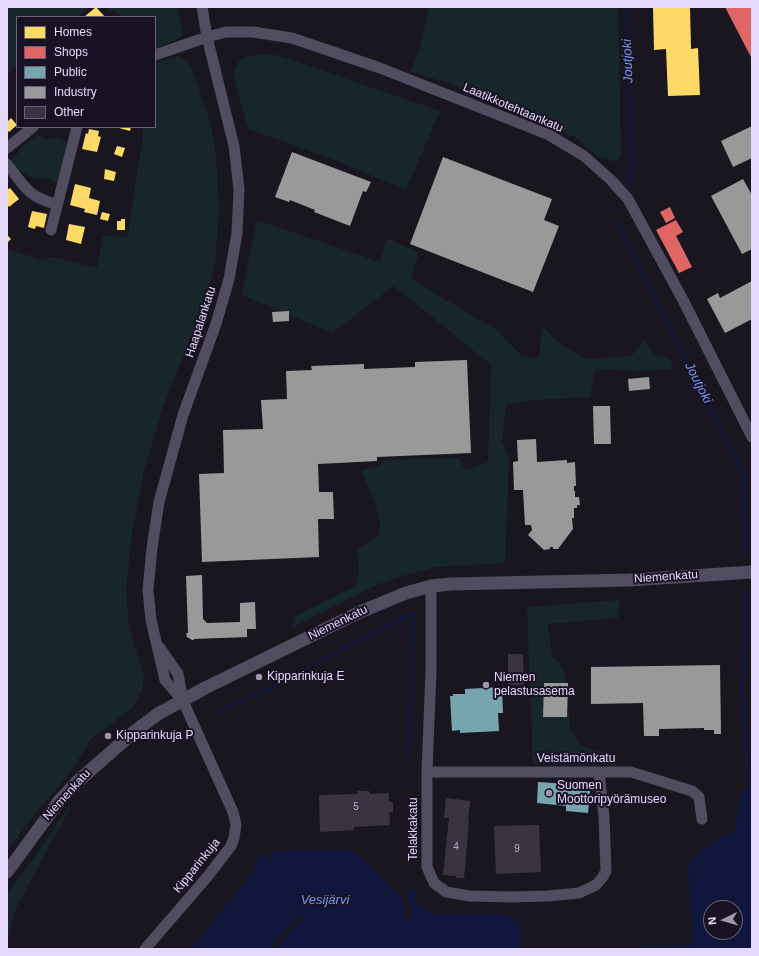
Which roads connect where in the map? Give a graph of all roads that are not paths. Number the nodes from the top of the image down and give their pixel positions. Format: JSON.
{"nodes":[{"id":1,"x":202,"y":7,"type":"edge"},
{"id":2,"x":207,"y":37,"type":"junction"},
{"id":3,"x":156,"y":54,"type":"edge"},
{"id":4,"x":32,"y":128,"type":"edge"},
{"id":5,"x":77,"y":128,"type":"edge"},
{"id":6,"x":7,"y":148,"type":"edge"},
{"id":7,"x":7,"y":164,"type":"edge"},
{"id":8,"x":56,"y":204,"type":"junction"},
{"id":9,"x":51,"y":230,"type":"dead end"},
{"id":10,"x":752,"y":437,"type":"edge"},
{"id":11,"x":752,"y":572,"type":"edge"},
{"id":12,"x":431,"y":586,"type":"junction"},
{"id":13,"x":183,"y":701,"type":"junction"},
{"id":14,"x":427,"y":772,"type":"junction"},
{"id":15,"x":599,"y":772,"type":"junction"},
{"id":16,"x":702,"y":819,"type":"dead end"},
{"id":17,"x":7,"y":872,"type":"edge"},
{"id":18,"x":145,"y":949,"type":"edge"}],
"edges":[{"from":1,"to":2,"type":"street","name":"Haapalankatu"},
{"from":2,"to":3,"type":"street","name":"Laatikkotehtaankatu"},
{"from":2,"to":10,"type":"street","name":"Laatikkotehtaankatu"},
{"from":2,"to":13,"type":"street","name":"Haapalankatu"},
{"from":4,"to":6,"type":"street"},
{"from":5,"to":8,"type":"street"},
{"from":7,"to":8,"type":"street"},
{"from":8,"to":9,"type":"street"},
{"from":11,"to":12,"type":"street","name":"Niemenkatu"},
{"from":12,"to":13,"type":"street","name":"Niemenkatu"},
{"from":12,"to":14,"type":"street","name":"Telakkakatu"},
{"from":13,"to":17,"type":"street","name":"Niemenkatu"},
{"from":13,"to":18,"type":"street","name":"Kipparinkuja"},
{"from":14,"to":15,"type":"street","name":"Veistämönkatu"},
{"from":14,"to":15,"type":"street","name":"Telakkakatu"},
{"from":15,"to":16,"type":"street","name":"Veistämönkatu"}]}
